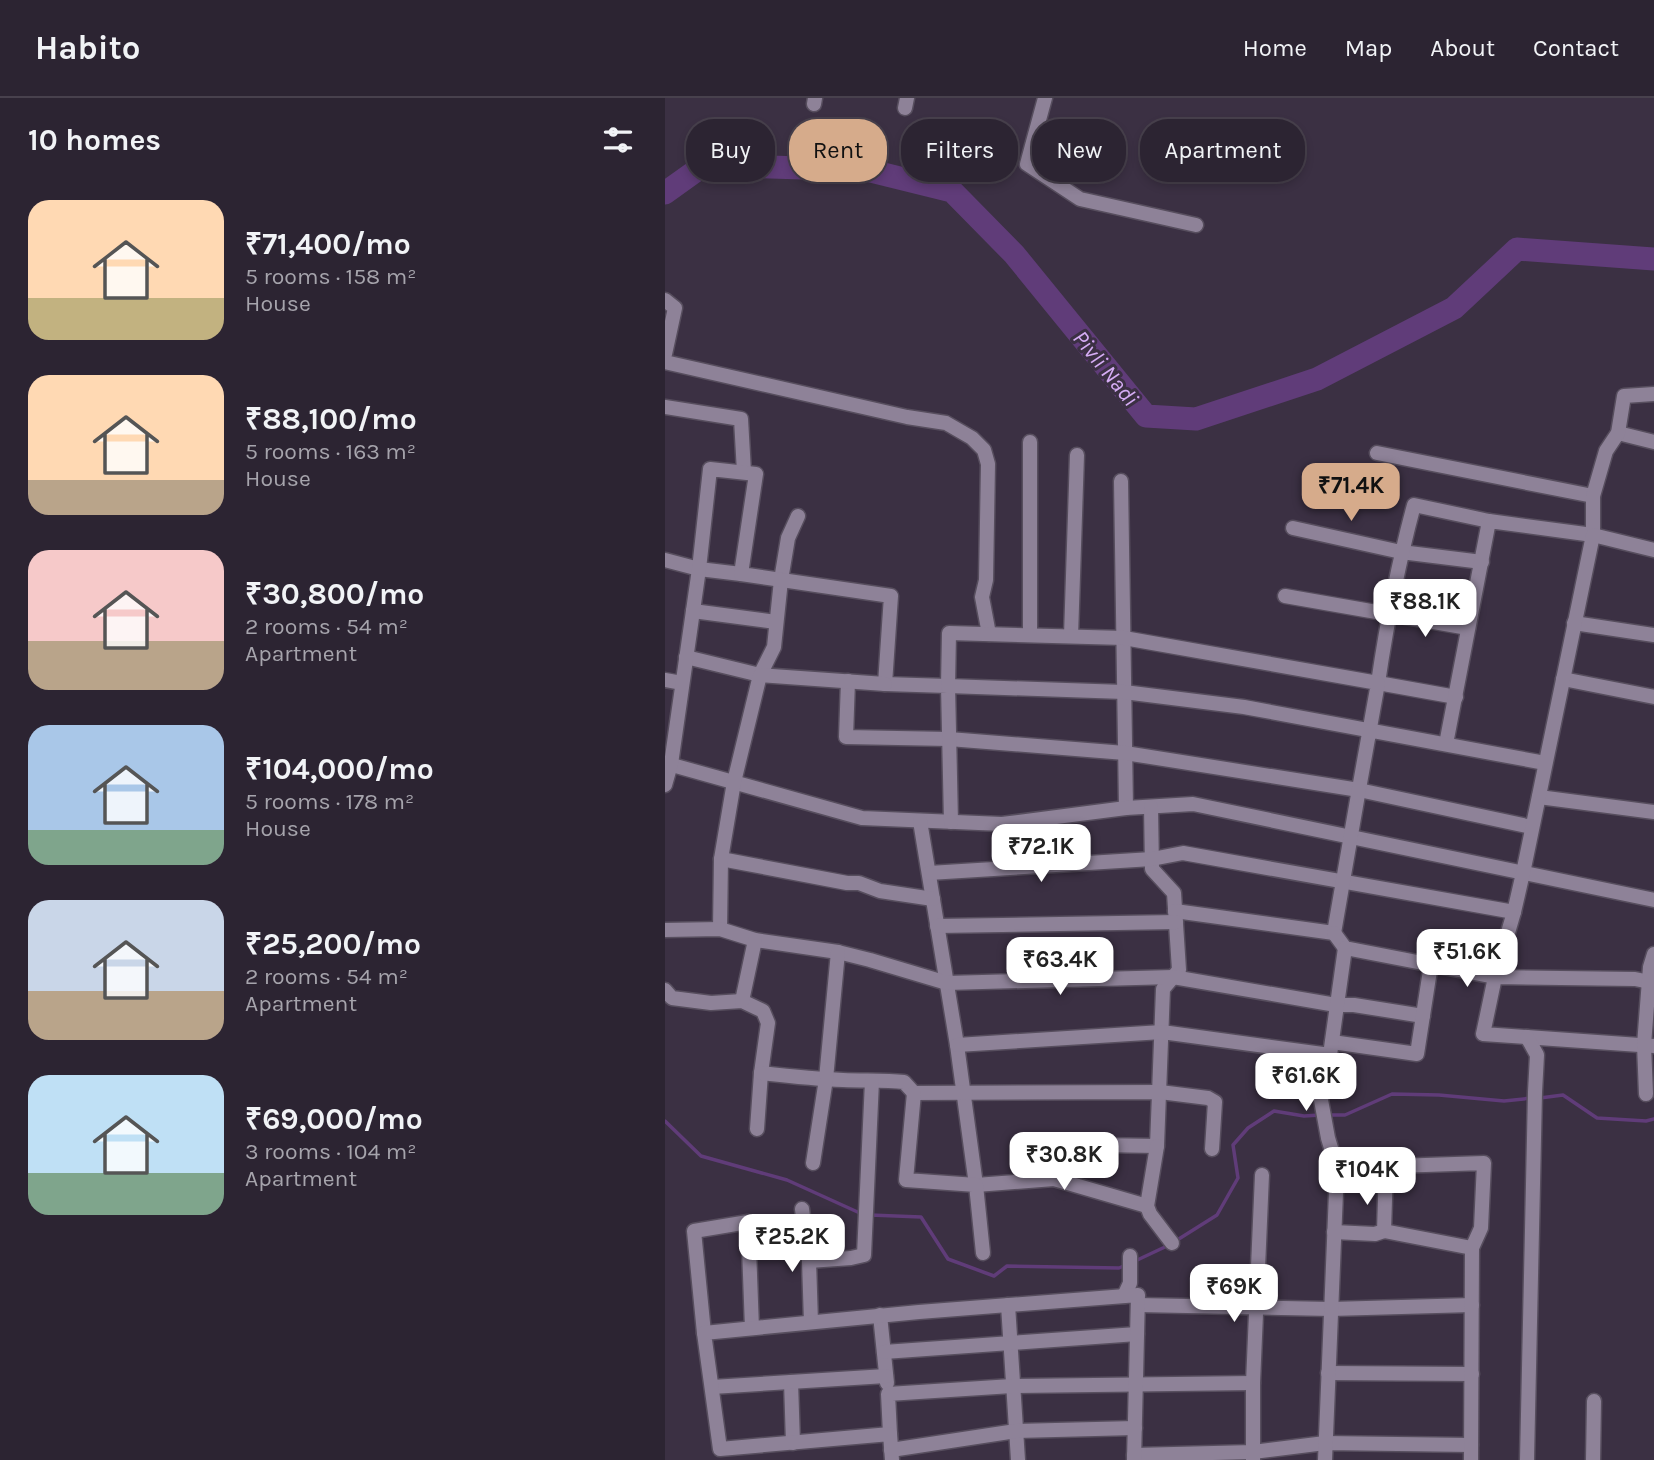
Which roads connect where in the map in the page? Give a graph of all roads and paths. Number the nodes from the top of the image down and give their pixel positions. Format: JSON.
{"nodes":[{"id":1,"x":1045,"y":98,"type":"edge"},
{"id":2,"x":1196,"y":225,"type":"dead end"},
{"id":3,"x":665,"y":300,"type":"edge"},
{"id":4,"x":665,"y":354,"type":"edge"},
{"id":5,"x":665,"y":362,"type":"edge"},
{"id":6,"x":1654,"y":394,"type":"edge"},
{"id":7,"x":665,"y":407,"type":"edge"},
{"id":8,"x":1618,"y":433,"type":"junction"},
{"id":9,"x":1030,"y":442,"type":"dead end"},
{"id":10,"x":1654,"y":442,"type":"edge"},
{"id":11,"x":1377,"y":453,"type":"dead end"},
{"id":12,"x":1077,"y":455,"type":"dead end"},
{"id":13,"x":744,"y":472,"type":"junction"},
{"id":14,"x":1121,"y":481,"type":"dead end"},
{"id":15,"x":1593,"y":496,"type":"junction"},
{"id":16,"x":798,"y":516,"type":"dead end"},
{"id":17,"x":1489,"y":521,"type":"junction"},
{"id":18,"x":1293,"y":528,"type":"dead end"},
{"id":19,"x":1593,"y":535,"type":"junction"},
{"id":20,"x":1654,"y":550,"type":"edge"},
{"id":21,"x":1401,"y":552,"type":"junction"},
{"id":22,"x":665,"y":560,"type":"edge"},
{"id":23,"x":1482,"y":562,"type":"junction"},
{"id":24,"x":699,"y":569,"type":"junction"},
{"id":25,"x":741,"y":574,"type":"junction"},
{"id":26,"x":781,"y":580,"type":"junction"},
{"id":27,"x":1285,"y":596,"type":"dead end"},
{"id":28,"x":693,"y":611,"type":"junction"},
{"id":29,"x":1388,"y":614,"type":"junction"},
{"id":30,"x":776,"y":622,"type":"junction"},
{"id":31,"x":1574,"y":623,"type":"junction"},
{"id":32,"x":1468,"y":628,"type":"junction"},
{"id":33,"x":989,"y":634,"type":"junction"},
{"id":34,"x":1030,"y":635,"type":"junction"},
{"id":35,"x":1654,"y":635,"type":"edge"},
{"id":36,"x":1070,"y":636,"type":"junction"},
{"id":37,"x":1124,"y":638,"type":"junction"},
{"id":38,"x":686,"y":657,"type":"junction"},
{"id":39,"x":759,"y":675,"type":"junction"},
{"id":40,"x":1563,"y":679,"type":"junction"},
{"id":41,"x":665,"y":680,"type":"edge"},
{"id":42,"x":848,"y":681,"type":"junction"},
{"id":43,"x":682,"y":683,"type":"junction"},
{"id":44,"x":1378,"y":683,"type":"junction"},
{"id":45,"x":885,"y":684,"type":"junction"},
{"id":46,"x":947,"y":686,"type":"junction"},
{"id":47,"x":1124,"y":692,"type":"junction"},
{"id":48,"x":1456,"y":697,"type":"junction"},
{"id":49,"x":1654,"y":697,"type":"edge"},
{"id":50,"x":1370,"y":730,"type":"junction"},
{"id":51,"x":949,"y":739,"type":"junction"},
{"id":52,"x":1446,"y":744,"type":"junction"},
{"id":53,"x":1125,"y":753,"type":"junction"},
{"id":54,"x":1545,"y":763,"type":"junction"},
{"id":55,"x":668,"y":764,"type":"edge"},
{"id":56,"x":734,"y":782,"type":"junction"},
{"id":57,"x":665,"y":785,"type":"edge"},
{"id":58,"x":1359,"y":790,"type":"junction"},
{"id":59,"x":1539,"y":797,"type":"junction"},
{"id":60,"x":1151,"y":807,"type":"junction"},
{"id":61,"x":1126,"y":808,"type":"junction"},
{"id":62,"x":1654,"y":812,"type":"edge"},
{"id":63,"x":920,"y":821,"type":"junction"},
{"id":64,"x":951,"y":822,"type":"junction"},
{"id":65,"x":1532,"y":827,"type":"junction"},
{"id":66,"x":1351,"y":837,"type":"junction"},
{"id":67,"x":721,"y":859,"type":"junction"},
{"id":68,"x":1152,"y":859,"type":"junction"},
{"id":69,"x":929,"y":873,"type":"junction"},
{"id":70,"x":1523,"y":873,"type":"junction"},
{"id":71,"x":1343,"y":880,"type":"junction"},
{"id":72,"x":933,"y":899,"type":"junction"},
{"id":73,"x":1654,"y":900,"type":"edge"},
{"id":74,"x":1514,"y":912,"type":"junction"},
{"id":75,"x":1175,"y":917,"type":"junction"},
{"id":76,"x":937,"y":926,"type":"junction"},
{"id":77,"x":720,"y":929,"type":"junction"},
{"id":78,"x":665,"y":930,"type":"edge"},
{"id":79,"x":1334,"y":933,"type":"junction"},
{"id":80,"x":755,"y":940,"type":"junction"},
{"id":81,"x":1345,"y":948,"type":"junction"},
{"id":82,"x":838,"y":952,"type":"junction"},
{"id":83,"x":1654,"y":954,"type":"edge"},
{"id":84,"x":1431,"y":964,"type":"junction"},
{"id":85,"x":1173,"y":977,"type":"junction"},
{"id":86,"x":1495,"y":977,"type":"junction"},
{"id":87,"x":1652,"y":982,"type":"edge"},
{"id":88,"x":947,"y":983,"type":"junction"},
{"id":89,"x":665,"y":990,"type":"edge"},
{"id":90,"x":742,"y":1001,"type":"junction"},
{"id":91,"x":1336,"y":1005,"type":"junction"},
{"id":92,"x":1423,"y":1016,"type":"junction"},
{"id":93,"x":1162,"y":1032,"type":"junction"},
{"id":94,"x":1527,"y":1037,"type":"junction"},
{"id":95,"x":957,"y":1045,"type":"junction"},
{"id":96,"x":1649,"y":1046,"type":"edge"},
{"id":97,"x":1331,"y":1049,"type":"junction"},
{"id":98,"x":761,"y":1073,"type":"junction"},
{"id":99,"x":826,"y":1079,"type":"junction"},
{"id":100,"x":871,"y":1081,"type":"junction"},
{"id":101,"x":1160,"y":1092,"type":"junction"},
{"id":102,"x":914,"y":1093,"type":"junction"},
{"id":103,"x":963,"y":1093,"type":"junction"},
{"id":104,"x":1646,"y":1094,"type":"dead end"},
{"id":105,"x":757,"y":1129,"type":"dead end"},
{"id":106,"x":1157,"y":1146,"type":"junction"},
{"id":107,"x":1212,"y":1149,"type":"dead end"},
{"id":108,"x":813,"y":1163,"type":"dead end"},
{"id":109,"x":1386,"y":1167,"type":"junction"},
{"id":110,"x":1337,"y":1168,"type":"junction"},
{"id":111,"x":1262,"y":1175,"type":"dead end"},
{"id":112,"x":1054,"y":1179,"type":"junction"},
{"id":113,"x":976,"y":1185,"type":"junction"},
{"id":114,"x":1147,"y":1206,"type":"junction"},
{"id":115,"x":801,"y":1209,"type":"dead end"},
{"id":116,"x":1384,"y":1231,"type":"junction"},
{"id":117,"x":1334,"y":1232,"type":"junction"},
{"id":118,"x":1172,"y":1243,"type":"dead end"},
{"id":119,"x":1472,"y":1248,"type":"junction"},
{"id":120,"x":983,"y":1253,"type":"dead end"},
{"id":121,"x":1130,"y":1256,"type":"dead end"},
{"id":122,"x":809,"y":1261,"type":"junction"},
{"id":123,"x":1124,"y":1296,"type":"junction"},
{"id":124,"x":1472,"y":1304,"type":"junction"},
{"id":125,"x":1007,"y":1305,"type":"junction"},
{"id":126,"x":1137,"y":1305,"type":"junction"},
{"id":127,"x":1256,"y":1307,"type":"junction"},
{"id":128,"x":1331,"y":1309,"type":"junction"},
{"id":129,"x":880,"y":1315,"type":"junction"},
{"id":130,"x":811,"y":1322,"type":"junction"},
{"id":131,"x":752,"y":1328,"type":"junction"},
{"id":132,"x":704,"y":1333,"type":"junction"},
{"id":133,"x":1137,"y":1334,"type":"junction"},
{"id":134,"x":1010,"y":1343,"type":"junction"},
{"id":135,"x":884,"y":1352,"type":"junction"},
{"id":136,"x":1328,"y":1373,"type":"junction"},
{"id":137,"x":1472,"y":1374,"type":"junction"},
{"id":138,"x":886,"y":1376,"type":"junction"},
{"id":139,"x":791,"y":1382,"type":"junction"},
{"id":140,"x":1253,"y":1383,"type":"junction"},
{"id":141,"x":1136,"y":1385,"type":"junction"},
{"id":142,"x":1012,"y":1386,"type":"junction"},
{"id":143,"x":712,"y":1387,"type":"junction"},
{"id":144,"x":888,"y":1394,"type":"junction"},
{"id":145,"x":1594,"y":1401,"type":"dead end"},
{"id":146,"x":1135,"y":1428,"type":"junction"},
{"id":147,"x":1016,"y":1432,"type":"junction"},
{"id":148,"x":890,"y":1434,"type":"junction"},
{"id":149,"x":793,"y":1443,"type":"junction"},
{"id":150,"x":1325,"y":1443,"type":"junction"},
{"id":151,"x":1471,"y":1453,"type":"edge"},
{"id":152,"x":719,"y":1454,"type":"edge"},
{"id":153,"x":891,"y":1455,"type":"edge"},
{"id":154,"x":1253,"y":1456,"type":"edge"},
{"id":155,"x":1134,"y":1457,"type":"edge"},
{"id":156,"x":1018,"y":1460,"type":"edge"},
{"id":157,"x":1325,"y":1460,"type":"edge"},
{"id":158,"x":1527,"y":1460,"type":"edge"},
{"id":159,"x":1593,"y":1460,"type":"edge"}],
"edges":[{"from":1,"to":2,"type":"street"},
{"from":3,"to":4,"type":"street"},
{"from":5,"to":33,"type":"street"},
{"from":6,"to":8,"type":"street"},
{"from":7,"to":13,"type":"street"},
{"from":8,"to":10,"type":"street"},
{"from":8,"to":15,"type":"street"},
{"from":9,"to":34,"type":"street"},
{"from":11,"to":15,"type":"street"},
{"from":12,"to":36,"type":"street"},
{"from":13,"to":24,"type":"street"},
{"from":13,"to":25,"type":"street"},
{"from":14,"to":37,"type":"street"},
{"from":15,"to":19,"type":"street"},
{"from":16,"to":26,"type":"street"},
{"from":17,"to":19,"type":"street"},
{"from":17,"to":21,"type":"street"},
{"from":17,"to":23,"type":"street"},
{"from":18,"to":21,"type":"street"},
{"from":19,"to":20,"type":"street"},
{"from":19,"to":31,"type":"street"},
{"from":21,"to":23,"type":"street"},
{"from":21,"to":29,"type":"street"},
{"from":22,"to":24,"type":"street"},
{"from":23,"to":32,"type":"street"},
{"from":24,"to":25,"type":"street"},
{"from":24,"to":28,"type":"street"},
{"from":25,"to":26,"type":"street"},
{"from":26,"to":30,"type":"street"},
{"from":26,"to":45,"type":"street"},
{"from":27,"to":29,"type":"street"},
{"from":28,"to":30,"type":"street"},
{"from":28,"to":38,"type":"street"},
{"from":29,"to":32,"type":"street"},
{"from":29,"to":44,"type":"street"},
{"from":30,"to":39,"type":"street"},
{"from":31,"to":35,"type":"street"},
{"from":31,"to":40,"type":"street"},
{"from":32,"to":48,"type":"street"},
{"from":33,"to":34,"type":"street"},
{"from":33,"to":46,"type":"street"},
{"from":34,"to":36,"type":"street"},
{"from":36,"to":37,"type":"street"},
{"from":37,"to":44,"type":"street"},
{"from":37,"to":47,"type":"street"},
{"from":38,"to":39,"type":"street"},
{"from":38,"to":43,"type":"street"},
{"from":39,"to":42,"type":"street"},
{"from":39,"to":56,"type":"street"},
{"from":40,"to":49,"type":"street"},
{"from":40,"to":54,"type":"street"},
{"from":41,"to":43,"type":"street"},
{"from":42,"to":45,"type":"street"},
{"from":42,"to":51,"type":"street"},
{"from":43,"to":55,"type":"street"},
{"from":44,"to":48,"type":"street"},
{"from":44,"to":50,"type":"street"},
{"from":45,"to":46,"type":"street"},
{"from":46,"to":47,"type":"street"},
{"from":46,"to":51,"type":"street"},
{"from":47,"to":50,"type":"street"},
{"from":47,"to":53,"type":"street"},
{"from":48,"to":52,"type":"street"},
{"from":50,"to":52,"type":"street"},
{"from":50,"to":58,"type":"street"},
{"from":51,"to":53,"type":"street"},
{"from":51,"to":64,"type":"street"},
{"from":52,"to":54,"type":"street"},
{"from":53,"to":58,"type":"street"},
{"from":53,"to":61,"type":"street"},
{"from":54,"to":59,"type":"street"},
{"from":55,"to":56,"type":"street"},
{"from":55,"to":57,"type":"street"},
{"from":56,"to":63,"type":"street"},
{"from":56,"to":67,"type":"street"},
{"from":58,"to":65,"type":"street"},
{"from":58,"to":66,"type":"street"},
{"from":59,"to":62,"type":"street"},
{"from":59,"to":65,"type":"street"},
{"from":60,"to":61,"type":"street"},
{"from":60,"to":66,"type":"street"},
{"from":60,"to":68,"type":"street"},
{"from":61,"to":64,"type":"street"},
{"from":63,"to":64,"type":"street"},
{"from":63,"to":69,"type":"street"},
{"from":65,"to":70,"type":"street"},
{"from":66,"to":70,"type":"street"},
{"from":66,"to":71,"type":"street"},
{"from":67,"to":72,"type":"street"},
{"from":67,"to":77,"type":"street"},
{"from":68,"to":69,"type":"street"},
{"from":68,"to":71,"type":"street"},
{"from":68,"to":75,"type":"street"},
{"from":69,"to":72,"type":"street"},
{"from":70,"to":73,"type":"street"},
{"from":70,"to":74,"type":"street"},
{"from":71,"to":74,"type":"street"},
{"from":71,"to":79,"type":"street"},
{"from":72,"to":76,"type":"street"},
{"from":74,"to":86,"type":"street"},
{"from":75,"to":76,"type":"street"},
{"from":75,"to":79,"type":"street"},
{"from":75,"to":85,"type":"street"},
{"from":76,"to":88,"type":"street"},
{"from":77,"to":78,"type":"street"},
{"from":77,"to":80,"type":"street"},
{"from":79,"to":81,"type":"street"},
{"from":80,"to":82,"type":"street"},
{"from":80,"to":90,"type":"street"},
{"from":81,"to":84,"type":"street"},
{"from":81,"to":91,"type":"street"},
{"from":82,"to":88,"type":"street"},
{"from":82,"to":99,"type":"street"},
{"from":83,"to":87,"type":"street"},
{"from":84,"to":86,"type":"street"},
{"from":84,"to":92,"type":"street"},
{"from":85,"to":88,"type":"street"},
{"from":85,"to":91,"type":"street"},
{"from":85,"to":93,"type":"street"},
{"from":86,"to":87,"type":"street"},
{"from":86,"to":94,"type":"street"},
{"from":87,"to":96,"type":"street"},
{"from":88,"to":95,"type":"street"},
{"from":89,"to":90,"type":"street"},
{"from":90,"to":98,"type":"street"},
{"from":91,"to":92,"type":"street"},
{"from":91,"to":97,"type":"street"},
{"from":92,"to":97,"type":"street"},
{"from":93,"to":95,"type":"street"},
{"from":93,"to":97,"type":"street"},
{"from":93,"to":101,"type":"street"},
{"from":94,"to":96,"type":"street"},
{"from":94,"to":158,"type":"street"},
{"from":95,"to":103,"type":"street"},
{"from":96,"to":104,"type":"street"},
{"from":97,"to":110,"type":"street"},
{"from":98,"to":99,"type":"street"},
{"from":98,"to":105,"type":"street"},
{"from":99,"to":100,"type":"street"},
{"from":99,"to":108,"type":"street"},
{"from":100,"to":102,"type":"street"},
{"from":100,"to":122,"type":"street"},
{"from":101,"to":103,"type":"street"},
{"from":101,"to":106,"type":"street"},
{"from":101,"to":107,"type":"street"},
{"from":102,"to":103,"type":"street"},
{"from":102,"to":113,"type":"street"},
{"from":103,"to":113,"type":"street"},
{"from":106,"to":112,"type":"street"},
{"from":106,"to":114,"type":"street"},
{"from":109,"to":110,"type":"street"},
{"from":109,"to":116,"type":"street"},
{"from":109,"to":119,"type":"street"},
{"from":110,"to":117,"type":"street"},
{"from":111,"to":127,"type":"street"},
{"from":112,"to":113,"type":"street"},
{"from":112,"to":114,"type":"street"},
{"from":113,"to":120,"type":"street"},
{"from":114,"to":118,"type":"street"},
{"from":115,"to":122,"type":"street"},
{"from":116,"to":117,"type":"street"},
{"from":116,"to":119,"type":"street"},
{"from":117,"to":128,"type":"street"},
{"from":119,"to":124,"type":"street"},
{"from":121,"to":123,"type":"street"},
{"from":122,"to":130,"type":"street"},
{"from":123,"to":125,"type":"street"},
{"from":123,"to":126,"type":"street"},
{"from":124,"to":128,"type":"street"},
{"from":124,"to":137,"type":"street"},
{"from":125,"to":129,"type":"street"},
{"from":125,"to":134,"type":"street"},
{"from":126,"to":127,"type":"street"},
{"from":126,"to":133,"type":"street"},
{"from":127,"to":128,"type":"street"},
{"from":127,"to":140,"type":"street"},
{"from":128,"to":136,"type":"street"},
{"from":129,"to":130,"type":"street"},
{"from":129,"to":135,"type":"street"},
{"from":130,"to":131,"type":"street"},
{"from":131,"to":132,"type":"street"},
{"from":131,"to":132,"type":"street"},
{"from":132,"to":143,"type":"street"},
{"from":133,"to":134,"type":"street"},
{"from":133,"to":141,"type":"street"},
{"from":134,"to":135,"type":"street"},
{"from":134,"to":142,"type":"street"},
{"from":135,"to":138,"type":"street"},
{"from":136,"to":137,"type":"street"},
{"from":136,"to":150,"type":"street"},
{"from":137,"to":151,"type":"street"},
{"from":138,"to":139,"type":"street"},
{"from":138,"to":144,"type":"street"},
{"from":139,"to":143,"type":"street"},
{"from":139,"to":149,"type":"street"},
{"from":140,"to":141,"type":"street"},
{"from":140,"to":154,"type":"street"},
{"from":141,"to":142,"type":"street"},
{"from":141,"to":146,"type":"street"},
{"from":142,"to":144,"type":"street"},
{"from":142,"to":147,"type":"street"},
{"from":143,"to":152,"type":"street"},
{"from":144,"to":148,"type":"street"},
{"from":145,"to":159,"type":"street"},
{"from":146,"to":147,"type":"street"},
{"from":146,"to":155,"type":"street"},
{"from":147,"to":153,"type":"street"},
{"from":147,"to":156,"type":"street"},
{"from":148,"to":149,"type":"street"},
{"from":148,"to":153,"type":"street"},
{"from":149,"to":152,"type":"street"},
{"from":150,"to":151,"type":"street"},
{"from":150,"to":154,"type":"street"},
{"from":150,"to":157,"type":"street"},
{"from":154,"to":155,"type":"street"}]}
